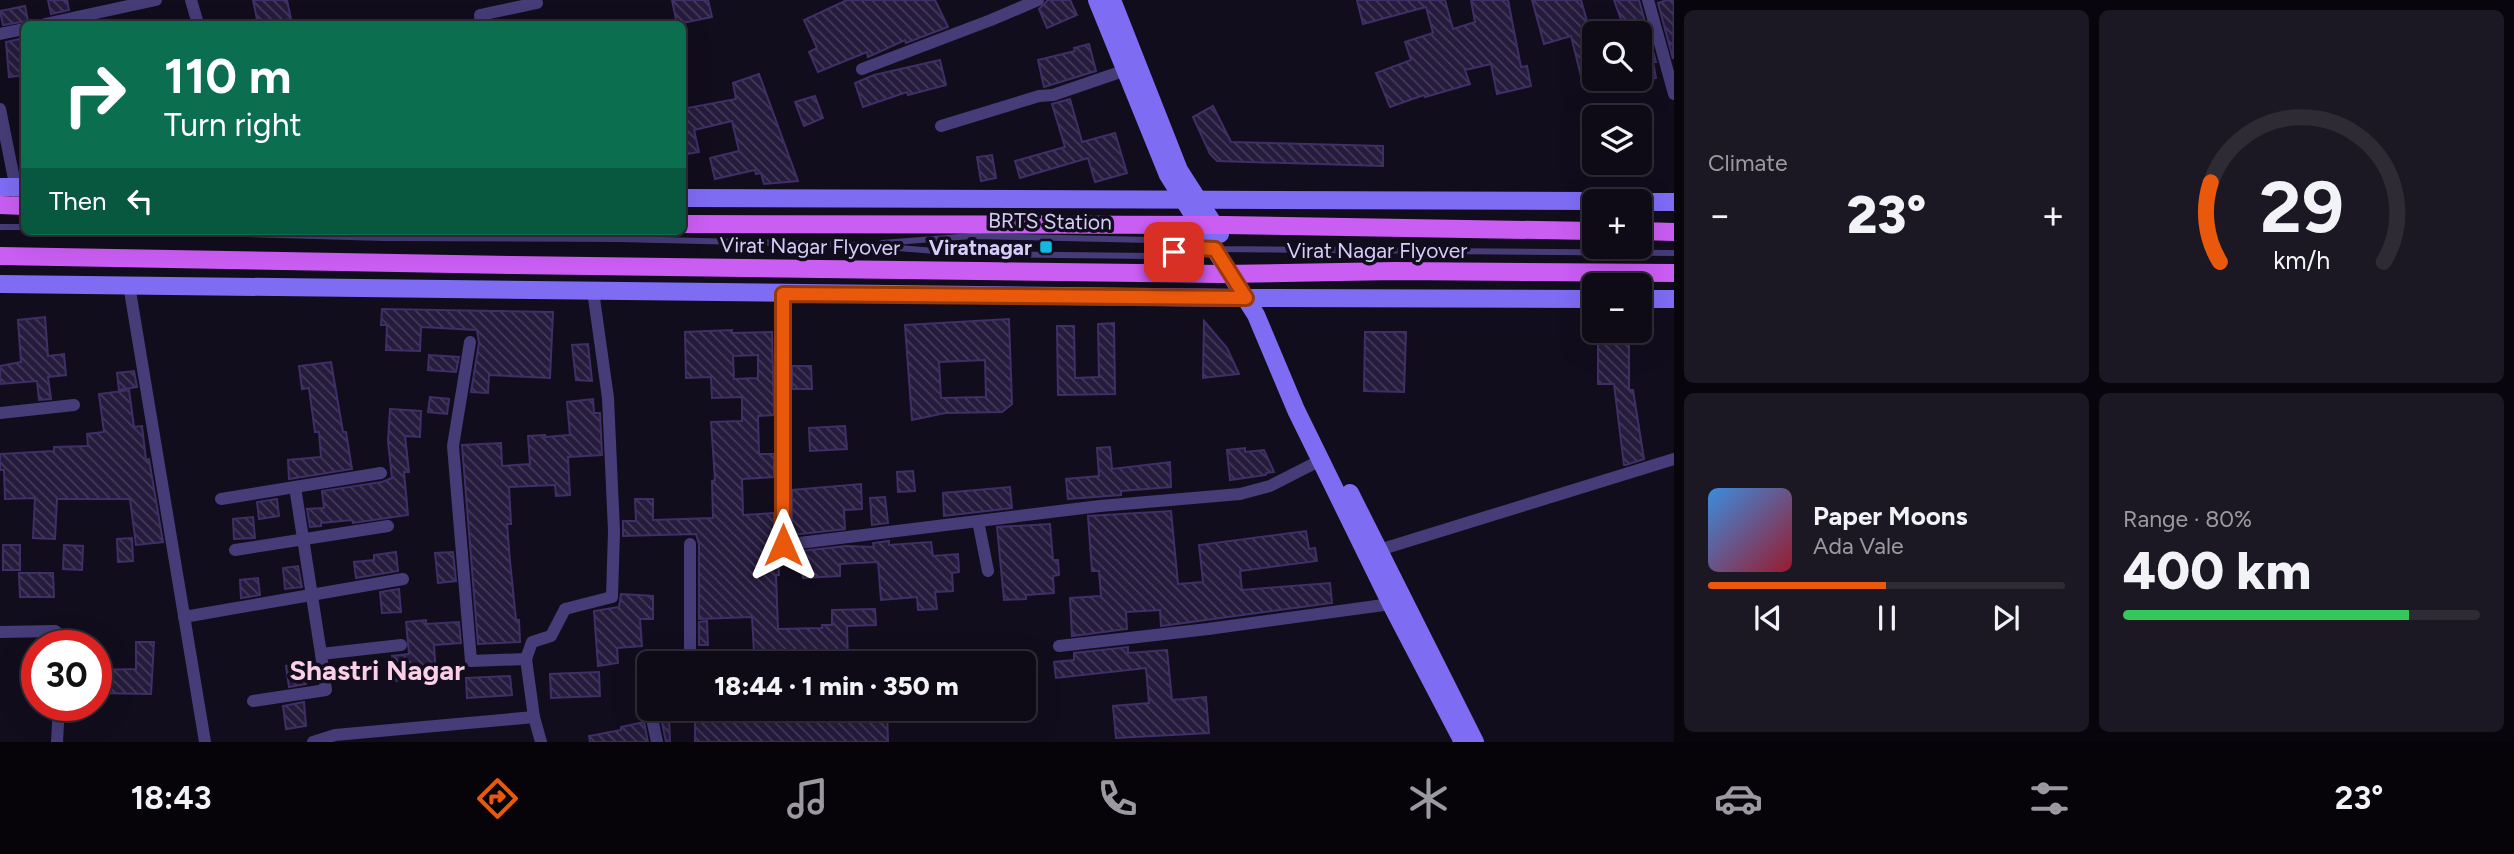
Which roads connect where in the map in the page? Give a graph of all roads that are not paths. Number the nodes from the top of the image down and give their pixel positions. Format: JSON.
{"nodes":[{"id":1,"x":156,"y":0,"type":"edge"},
{"id":2,"x":191,"y":0,"type":"edge"},
{"id":3,"x":536,"y":0,"type":"edge"},
{"id":4,"x":1038,"y":0,"type":"edge"},
{"id":5,"x":1097,"y":0,"type":"edge"},
{"id":6,"x":1112,"y":0,"type":"edge"},
{"id":7,"x":1648,"y":0,"type":"edge"},
{"id":8,"x":59,"y":21,"type":"edge"},
{"id":9,"x":197,"y":21,"type":"edge"},
{"id":10,"x":481,"y":21,"type":"edge"},
{"id":11,"x":21,"y":30,"type":"edge"},
{"id":12,"x":0,"y":34,"type":"edge"},
{"id":13,"x":862,"y":69,"type":"dead end"},
{"id":14,"x":1126,"y":70,"type":"junction"},
{"id":15,"x":1674,"y":94,"type":"edge"},
{"id":16,"x":0,"y":109,"type":"edge"},
{"id":17,"x":941,"y":126,"type":"dead end"},
{"id":18,"x":17,"y":195,"type":"edge"},
{"id":19,"x":686,"y":198,"type":"edge"},
{"id":20,"x":1190,"y":201,"type":"junction"},
{"id":21,"x":1582,"y":201,"type":"edge"},
{"id":22,"x":1652,"y":202,"type":"edge"},
{"id":23,"x":1674,"y":202,"type":"edge"},
{"id":24,"x":0,"y":205,"type":"edge"},
{"id":25,"x":686,"y":223,"type":"edge"},
{"id":26,"x":0,"y":226,"type":"edge"},
{"id":27,"x":21,"y":227,"type":"edge"},
{"id":28,"x":1582,"y":231,"type":"edge"},
{"id":29,"x":1652,"y":231,"type":"edge"},
{"id":30,"x":1674,"y":232,"type":"edge"},
{"id":31,"x":281,"y":235,"type":"edge"},
{"id":32,"x":862,"y":245,"type":"junction"},
{"id":33,"x":1196,"y":248,"type":"junction"},
{"id":34,"x":1222,"y":249,"type":"junction"},
{"id":35,"x":1674,"y":253,"type":"edge"},
{"id":36,"x":0,"y":256,"type":"edge"},
{"id":37,"x":359,"y":262,"type":"junction"},
{"id":38,"x":492,"y":265,"type":"junction"},
{"id":39,"x":1674,"y":273,"type":"edge"},
{"id":40,"x":0,"y":284,"type":"edge"},
{"id":41,"x":129,"y":285,"type":"junction"},
{"id":42,"x":358,"y":288,"type":"junction"},
{"id":43,"x":498,"y":288,"type":"junction"},
{"id":44,"x":593,"y":291,"type":"junction"},
{"id":45,"x":783,"y":294,"type":"junction"},
{"id":46,"x":1252,"y":298,"type":"junction"},
{"id":47,"x":1582,"y":299,"type":"edge"},
{"id":48,"x":1652,"y":299,"type":"edge"},
{"id":49,"x":1674,"y":299,"type":"edge"},
{"id":50,"x":470,"y":342,"type":"dead end"},
{"id":51,"x":74,"y":405,"type":"dead end"},
{"id":52,"x":0,"y":413,"type":"edge"},
{"id":53,"x":1674,"y":459,"type":"edge"},
{"id":54,"x":1321,"y":460,"type":"junction"},
{"id":55,"x":381,"y":473,"type":"dead end"},
{"id":56,"x":295,"y":487,"type":"junction"},
{"id":57,"x":221,"y":499,"type":"dead end"},
{"id":58,"x":978,"y":521,"type":"junction"},
{"id":59,"x":388,"y":526,"type":"dead end"},
{"id":60,"x":303,"y":539,"type":"junction"},
{"id":61,"x":690,"y":544,"type":"dead end"},
{"id":62,"x":235,"y":550,"type":"dead end"},
{"id":63,"x":1379,"y":550,"type":"junction"},
{"id":64,"x":988,"y":571,"type":"dead end"},
{"id":65,"x":403,"y":579,"type":"dead end"},
{"id":66,"x":312,"y":595,"type":"junction"},
{"id":67,"x":1391,"y":604,"type":"junction"},
{"id":68,"x":184,"y":617,"type":"junction"},
{"id":69,"x":0,"y":632,"type":"edge"},
{"id":70,"x":21,"y":632,"type":"edge"},
{"id":71,"x":401,"y":645,"type":"dead end"},
{"id":72,"x":1059,"y":646,"type":"dead end"},
{"id":73,"x":690,"y":651,"type":"edge"},
{"id":74,"x":321,"y":654,"type":"junction"},
{"id":75,"x":526,"y":659,"type":"junction"},
{"id":76,"x":253,"y":701,"type":"dead end"},
{"id":77,"x":534,"y":717,"type":"junction"},
{"id":78,"x":58,"y":721,"type":"edge"},
{"id":79,"x":652,"y":721,"type":"edge"},
{"id":80,"x":57,"y":742,"type":"edge"},
{"id":81,"x":205,"y":742,"type":"edge"},
{"id":82,"x":313,"y":742,"type":"edge"},
{"id":83,"x":541,"y":742,"type":"edge"},
{"id":84,"x":657,"y":742,"type":"edge"},
{"id":85,"x":1463,"y":742,"type":"edge"},
{"id":86,"x":1475,"y":742,"type":"edge"}],
"edges":[{"from":1,"to":8,"type":"street"},
{"from":2,"to":9,"type":"street"},
{"from":3,"to":10,"type":"street"},
{"from":4,"to":13,"type":"street"},
{"from":5,"to":14,"type":"street"},
{"from":6,"to":20,"type":"street"},
{"from":7,"to":15,"type":"street"},
{"from":11,"to":12,"type":"street"},
{"from":14,"to":17,"type":"street"},
{"from":14,"to":20,"type":"street"},
{"from":16,"to":18,"type":"street"},
{"from":18,"to":24,"type":"main road"},
{"from":19,"to":20,"type":"street"},
{"from":20,"to":21,"type":"street"},
{"from":20,"to":34,"type":"street"},
{"from":22,"to":23,"type":"street"},
{"from":25,"to":28,"type":"main road","name":"Virat Nagar Flyover"},
{"from":26,"to":27,"type":"lane"},
{"from":29,"to":30,"type":"main road"},
{"from":31,"to":32,"type":"lane"},
{"from":32,"to":33,"type":"lane","name":"BRTS Station"},
{"from":32,"to":33,"type":"lane","name":"BRTS Station"},
{"from":33,"to":34,"type":"lane"},
{"from":34,"to":35,"type":"lane"},
{"from":34,"to":46,"type":"street"},
{"from":36,"to":37,"type":"main road","name":"Virat Nagar Flyover"},
{"from":37,"to":38,"type":"main road","name":"Virat Nagar Flyover"},
{"from":37,"to":42,"type":"street"},
{"from":38,"to":39,"type":"main road","name":"Virat Nagar Flyover"},
{"from":38,"to":43,"type":"street"},
{"from":40,"to":41,"type":"street"},
{"from":41,"to":42,"type":"street"},
{"from":41,"to":68,"type":"street"},
{"from":42,"to":43,"type":"street"},
{"from":43,"to":44,"type":"street"},
{"from":44,"to":45,"type":"street"},
{"from":44,"to":75,"type":"street"},
{"from":45,"to":46,"type":"street"},
{"from":45,"to":58,"type":"street"},
{"from":46,"to":47,"type":"street"},
{"from":46,"to":54,"type":"street"},
{"from":46,"to":63,"type":"street"},
{"from":48,"to":49,"type":"street"},
{"from":50,"to":75,"type":"street"},
{"from":51,"to":52,"type":"street"},
{"from":53,"to":63,"type":"street"},
{"from":54,"to":58,"type":"street"},
{"from":54,"to":67,"type":"street"},
{"from":55,"to":56,"type":"street"},
{"from":56,"to":57,"type":"street"},
{"from":56,"to":60,"type":"street"},
{"from":58,"to":64,"type":"street"},
{"from":59,"to":60,"type":"street"},
{"from":60,"to":62,"type":"street"},
{"from":60,"to":66,"type":"street"},
{"from":61,"to":73,"type":"street"},
{"from":63,"to":86,"type":"street"},
{"from":65,"to":66,"type":"street"},
{"from":66,"to":68,"type":"street"},
{"from":66,"to":74,"type":"street"},
{"from":67,"to":72,"type":"street"},
{"from":67,"to":85,"type":"street"},
{"from":68,"to":81,"type":"street"},
{"from":69,"to":70,"type":"street"},
{"from":71,"to":74,"type":"street"},
{"from":74,"to":76,"type":"street"},
{"from":75,"to":77,"type":"street"},
{"from":77,"to":82,"type":"street"},
{"from":77,"to":83,"type":"street"},
{"from":78,"to":80,"type":"street"},
{"from":79,"to":84,"type":"street"}]}
